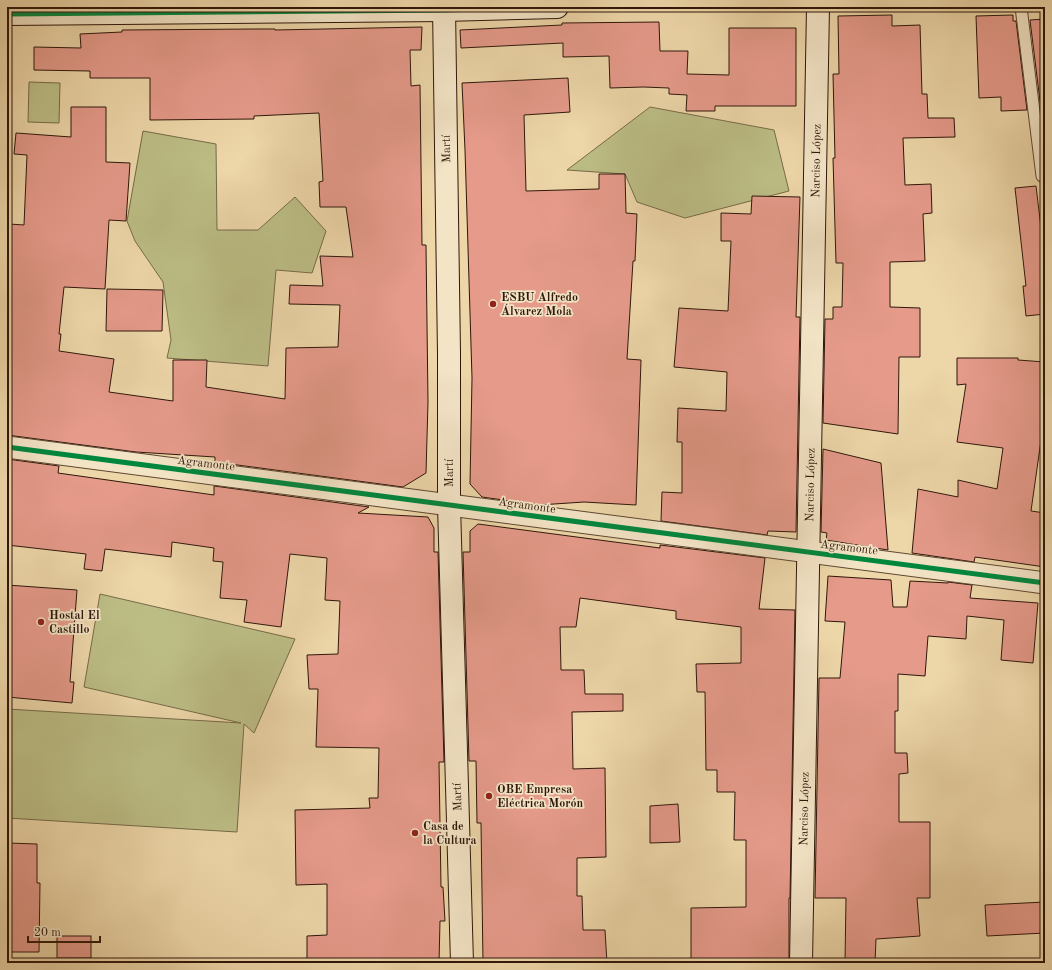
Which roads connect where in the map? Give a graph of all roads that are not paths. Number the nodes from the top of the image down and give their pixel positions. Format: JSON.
{"nodes":[{"id":1,"x":557,"y":7,"type":"edge"},
{"id":2,"x":818,"y":7,"type":"edge"},
{"id":3,"x":1021,"y":7,"type":"edge"},
{"id":4,"x":444,"y":9,"type":"edge"},
{"id":5,"x":7,"y":14,"type":"edge"},
{"id":6,"x":1042,"y":176,"type":"dead end"},
{"id":7,"x":7,"y":447,"type":"edge"},
{"id":8,"x":449,"y":505,"type":"junction"},
{"id":9,"x":809,"y":552,"type":"junction"},
{"id":10,"x":1045,"y":583,"type":"edge"},
{"id":11,"x":462,"y":963,"type":"edge"},
{"id":12,"x":801,"y":963,"type":"edge"}],
"edges":[{"from":1,"to":4,"type":"main road"},
{"from":2,"to":9,"type":"main road","name":"Narciso López"},
{"from":3,"to":6,"type":"lane"},
{"from":4,"to":5,"type":"main road"},
{"from":4,"to":8,"type":"main road","name":"Martí"},
{"from":7,"to":8,"type":"street","name":"Agramonte"},
{"from":8,"to":9,"type":"street","name":"Agramonte"},
{"from":8,"to":11,"type":"main road","name":"Martí"},
{"from":9,"to":10,"type":"street","name":"Agramonte"},
{"from":9,"to":12,"type":"main road","name":"Narciso López"}]}
